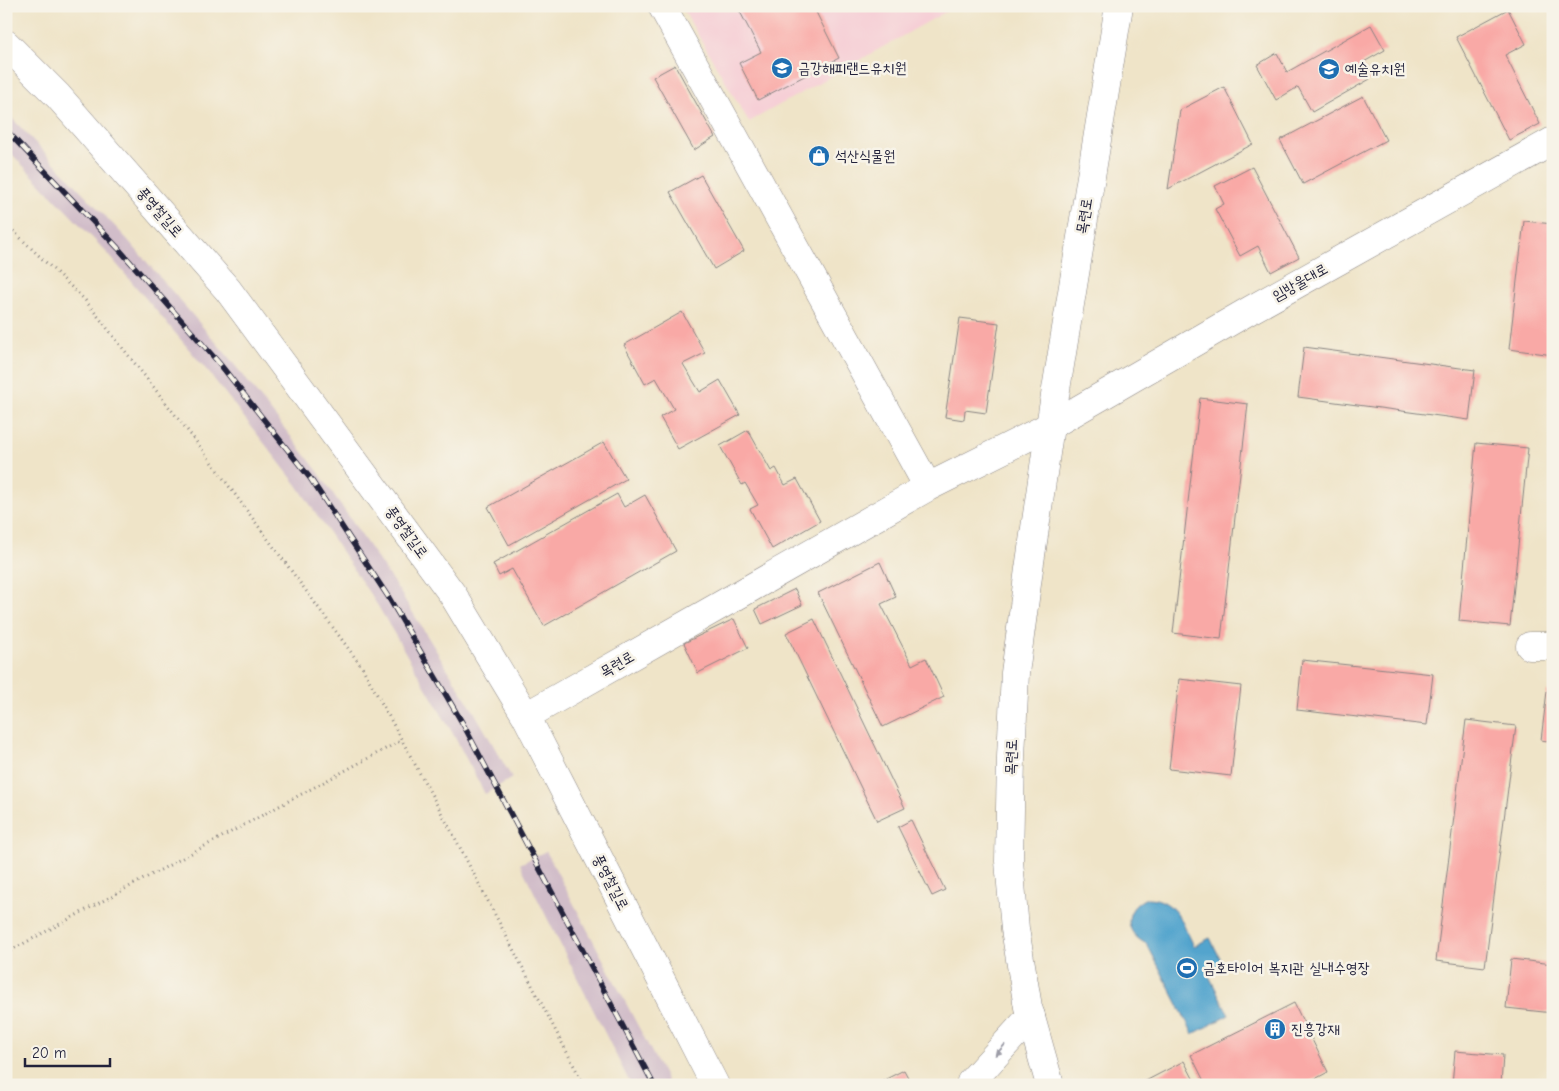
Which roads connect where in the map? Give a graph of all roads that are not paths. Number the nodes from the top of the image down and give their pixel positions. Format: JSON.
{"nodes":[{"id":1,"x":662,"y":6,"type":"edge"},
{"id":2,"x":1119,"y":8,"type":"edge"},
{"id":3,"x":6,"y":44,"type":"edge"},
{"id":4,"x":1553,"y":141,"type":"edge"},
{"id":5,"x":1050,"y":426,"type":"junction"},
{"id":6,"x":928,"y":487,"type":"junction"},
{"id":7,"x":526,"y":716,"type":"junction"},
{"id":8,"x":1031,"y":1016,"type":"junction"},
{"id":9,"x":715,"y":1085,"type":"edge"},
{"id":10,"x":972,"y":1085,"type":"edge"},
{"id":11,"x":1050,"y":1085,"type":"edge"}],
"edges":[{"from":1,"to":6,"type":"street"},
{"from":2,"to":5,"type":"street","name":"목련로"},
{"from":3,"to":7,"type":"street","name":"풍영철길로"},
{"from":4,"to":5,"type":"street","name":"임방울대로"},
{"from":5,"to":6,"type":"street","name":"목련로"},
{"from":5,"to":8,"type":"street","name":"목련로"},
{"from":6,"to":7,"type":"street","name":"목련로"},
{"from":7,"to":9,"type":"street","name":"풍영철길로"},
{"from":8,"to":10,"type":"street","one_way":true},
{"from":8,"to":11,"type":"street","name":"목련로"}]}
